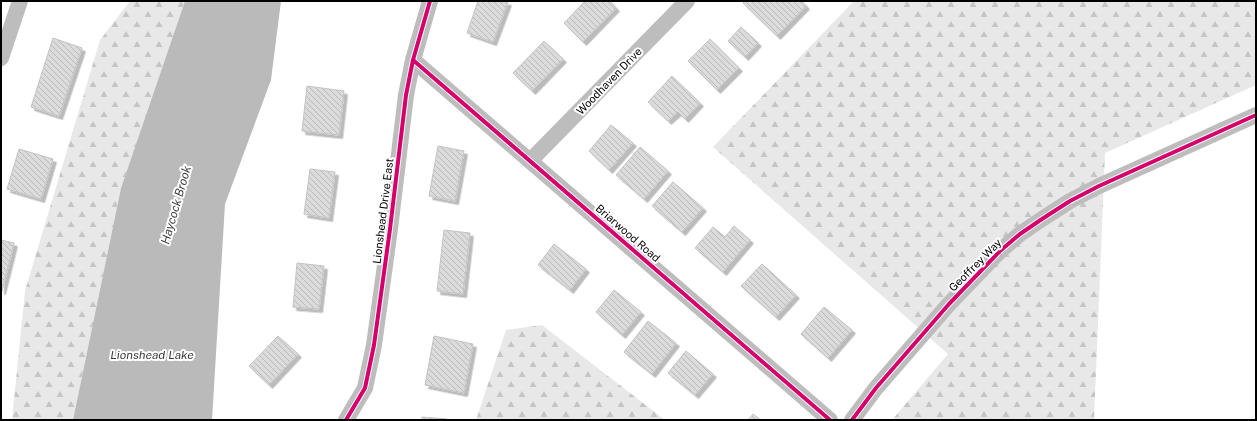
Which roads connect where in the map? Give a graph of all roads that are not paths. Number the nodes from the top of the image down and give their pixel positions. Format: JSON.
{"nodes":[{"id":1,"x":20,"y":1,"type":"edge"},
{"id":2,"x":430,"y":1,"type":"edge"},
{"id":3,"x":687,"y":1,"type":"edge"},
{"id":4,"x":1,"y":58,"type":"edge"},
{"id":5,"x":413,"y":60,"type":"junction"},
{"id":6,"x":1256,"y":115,"type":"edge"},
{"id":7,"x":530,"y":161,"type":"junction"},
{"id":8,"x":346,"y":420,"type":"edge"},
{"id":9,"x":830,"y":420,"type":"edge"},
{"id":10,"x":852,"y":420,"type":"edge"}],
"edges":[{"from":1,"to":4,"type":"street"},
{"from":2,"to":5,"type":"street","name":"Lionshead Drive East"},
{"from":3,"to":7,"type":"street","name":"Woodhaven Drive"},
{"from":5,"to":7,"type":"street","name":"Briarwood Road"},
{"from":5,"to":8,"type":"street","name":"Lionshead Drive East"},
{"from":6,"to":10,"type":"street","name":"Geoffrey Way"},
{"from":7,"to":9,"type":"street","name":"Briarwood Road"}]}
